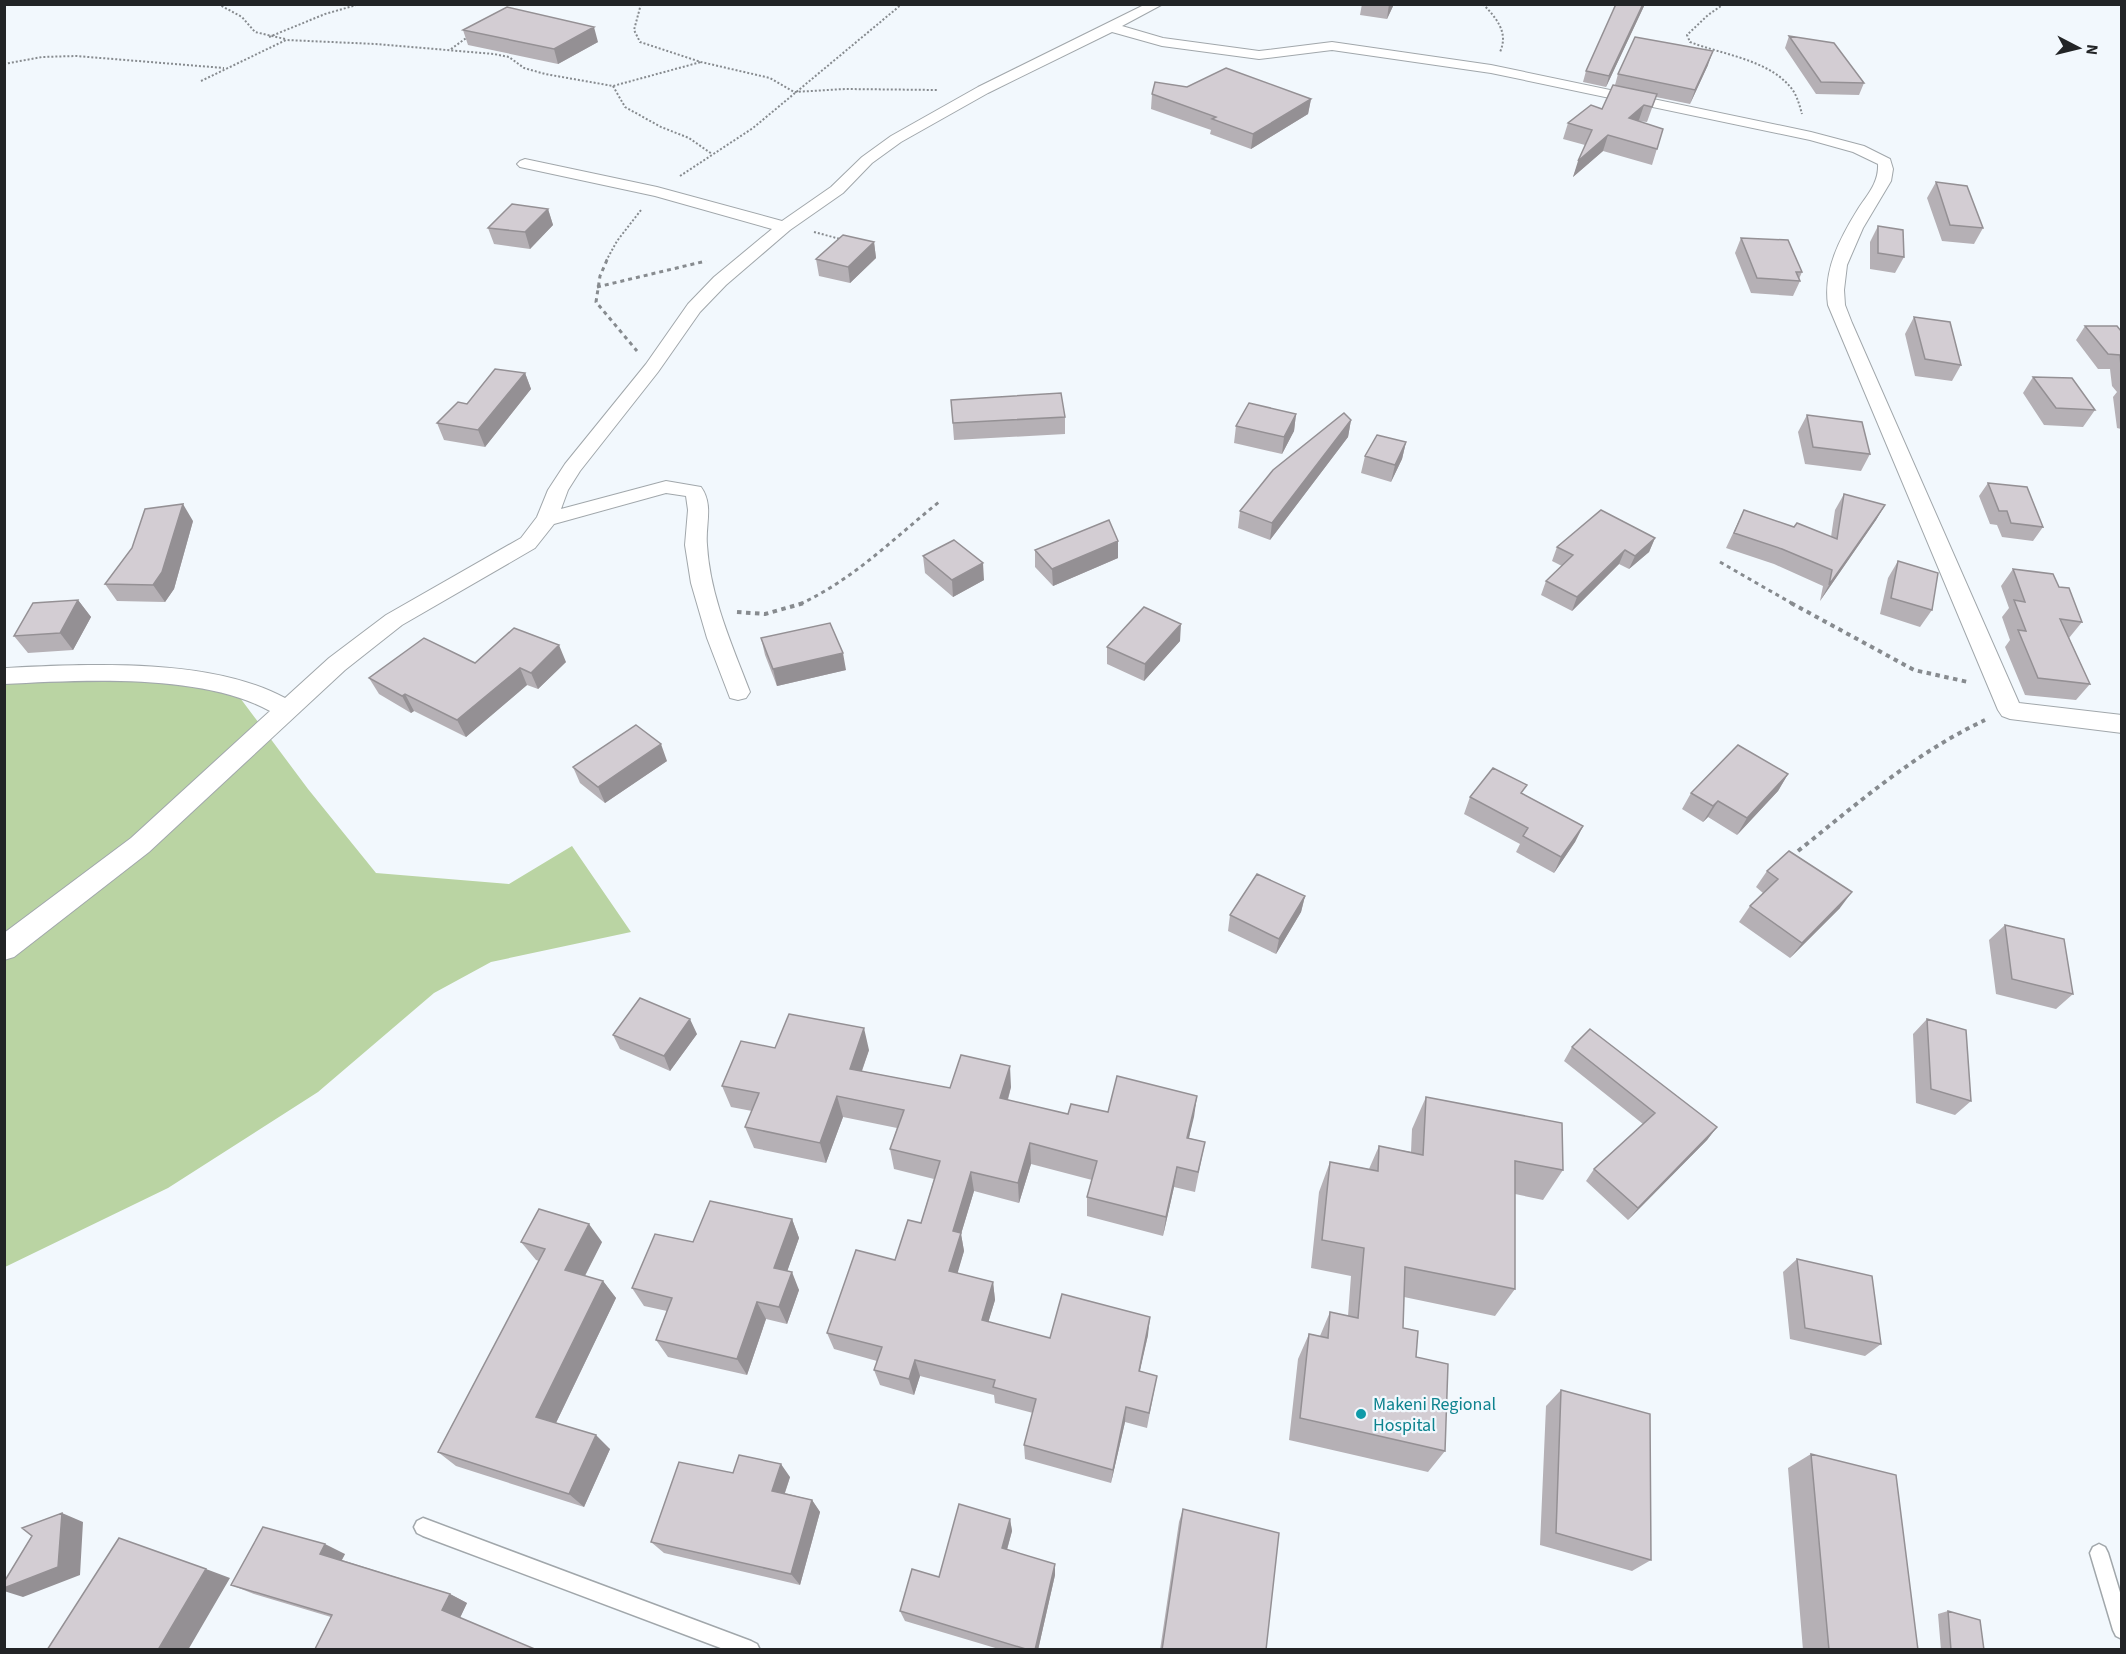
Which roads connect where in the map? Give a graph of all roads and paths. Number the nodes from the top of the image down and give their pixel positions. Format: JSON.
{"nodes":[{"id":1,"x":218,"y":4,"type":"edge"},
{"id":2,"x":360,"y":4,"type":"edge"},
{"id":3,"x":641,"y":4,"type":"edge"},
{"id":4,"x":902,"y":4,"type":"edge"},
{"id":5,"x":1157,"y":4,"type":"edge"},
{"id":6,"x":1482,"y":4,"type":"edge"},
{"id":7,"x":1724,"y":4,"type":"edge"},
{"id":8,"x":1110,"y":27,"type":"junction"},
{"id":9,"x":474,"y":32,"type":"edge"},
{"id":10,"x":269,"y":37,"type":"junction"},
{"id":11,"x":286,"y":39,"type":"junction"},
{"id":12,"x":451,"y":50,"type":"junction"},
{"id":13,"x":701,"y":62,"type":"junction"},
{"id":14,"x":4,"y":64,"type":"edge"},
{"id":15,"x":226,"y":68,"type":"junction"},
{"id":16,"x":1491,"y":69,"type":"junction"},
{"id":17,"x":201,"y":81,"type":"dead end"},
{"id":18,"x":613,"y":86,"type":"junction"},
{"id":19,"x":938,"y":90,"type":"dead end"},
{"id":20,"x":794,"y":92,"type":"junction"},
{"id":21,"x":1811,"y":136,"type":"junction"},
{"id":22,"x":712,"y":154,"type":"junction"},
{"id":23,"x":525,"y":164,"type":"dead end"},
{"id":24,"x":657,"y":192,"type":"junction"},
{"id":25,"x":784,"y":227,"type":"junction"},
{"id":26,"x":845,"y":240,"type":"edge"},
{"id":27,"x":716,"y":259,"type":"dead end"},
{"id":28,"x":596,"y":287,"type":"junction"},
{"id":29,"x":652,"y":368,"type":"junction"},
{"id":30,"x":939,"y":502,"type":"dead end"},
{"id":31,"x":547,"y":519,"type":"junction"},
{"id":32,"x":1720,"y":562,"type":"dead end"},
{"id":33,"x":707,"y":606,"type":"junction"},
{"id":34,"x":4,"y":676,"type":"edge"},
{"id":35,"x":738,"y":692,"type":"dead end"},
{"id":36,"x":2006,"y":699,"type":"junction"},
{"id":37,"x":287,"y":710,"type":"junction"},
{"id":38,"x":2121,"y":724,"type":"edge"},
{"id":39,"x":1798,"y":851,"type":"dead end"},
{"id":40,"x":4,"y":949,"type":"edge"},
{"id":41,"x":423,"y":1527,"type":"dead end"},
{"id":42,"x":2099,"y":1553,"type":"dead end"},
{"id":43,"x":2121,"y":1630,"type":"edge"},
{"id":44,"x":751,"y":1650,"type":"edge"}],
"edges":[{"from":1,"to":10,"type":"path"},
{"from":2,"to":10,"type":"path"},
{"from":3,"to":13,"type":"path"},
{"from":4,"to":20,"type":"path"},
{"from":5,"to":8,"type":"street"},
{"from":6,"to":16,"type":"path"},
{"from":7,"to":21,"type":"path"},
{"from":8,"to":16,"type":"street"},
{"from":8,"to":25,"type":"street"},
{"from":9,"to":12,"type":"path"},
{"from":10,"to":11,"type":"path"},
{"from":11,"to":12,"type":"path"},
{"from":11,"to":15,"type":"path"},
{"from":12,"to":18,"type":"path"},
{"from":13,"to":18,"type":"path"},
{"from":13,"to":20,"type":"path"},
{"from":14,"to":15,"type":"path"},
{"from":15,"to":17,"type":"path"},
{"from":16,"to":21,"type":"street"},
{"from":18,"to":22,"type":"path"},
{"from":19,"to":20,"type":"path"},
{"from":20,"to":22,"type":"path"},
{"from":21,"to":36,"type":"street"},
{"from":22,"to":24,"type":"path"},
{"from":23,"to":24,"type":"street"},
{"from":24,"to":25,"type":"street"},
{"from":24,"to":28,"type":"path"},
{"from":25,"to":26,"type":"path"},
{"from":25,"to":29,"type":"street"},
{"from":27,"to":28,"type":"path"},
{"from":28,"to":29,"type":"path"},
{"from":29,"to":31,"type":"street"},
{"from":30,"to":33,"type":"path"},
{"from":31,"to":33,"type":"street"},
{"from":31,"to":37,"type":"street"},
{"from":32,"to":36,"type":"path"},
{"from":33,"to":35,"type":"street"},
{"from":34,"to":37,"type":"street"},
{"from":36,"to":38,"type":"street"},
{"from":36,"to":39,"type":"path"},
{"from":37,"to":40,"type":"street"},
{"from":41,"to":44,"type":"lane"},
{"from":42,"to":43,"type":"lane"}]}
